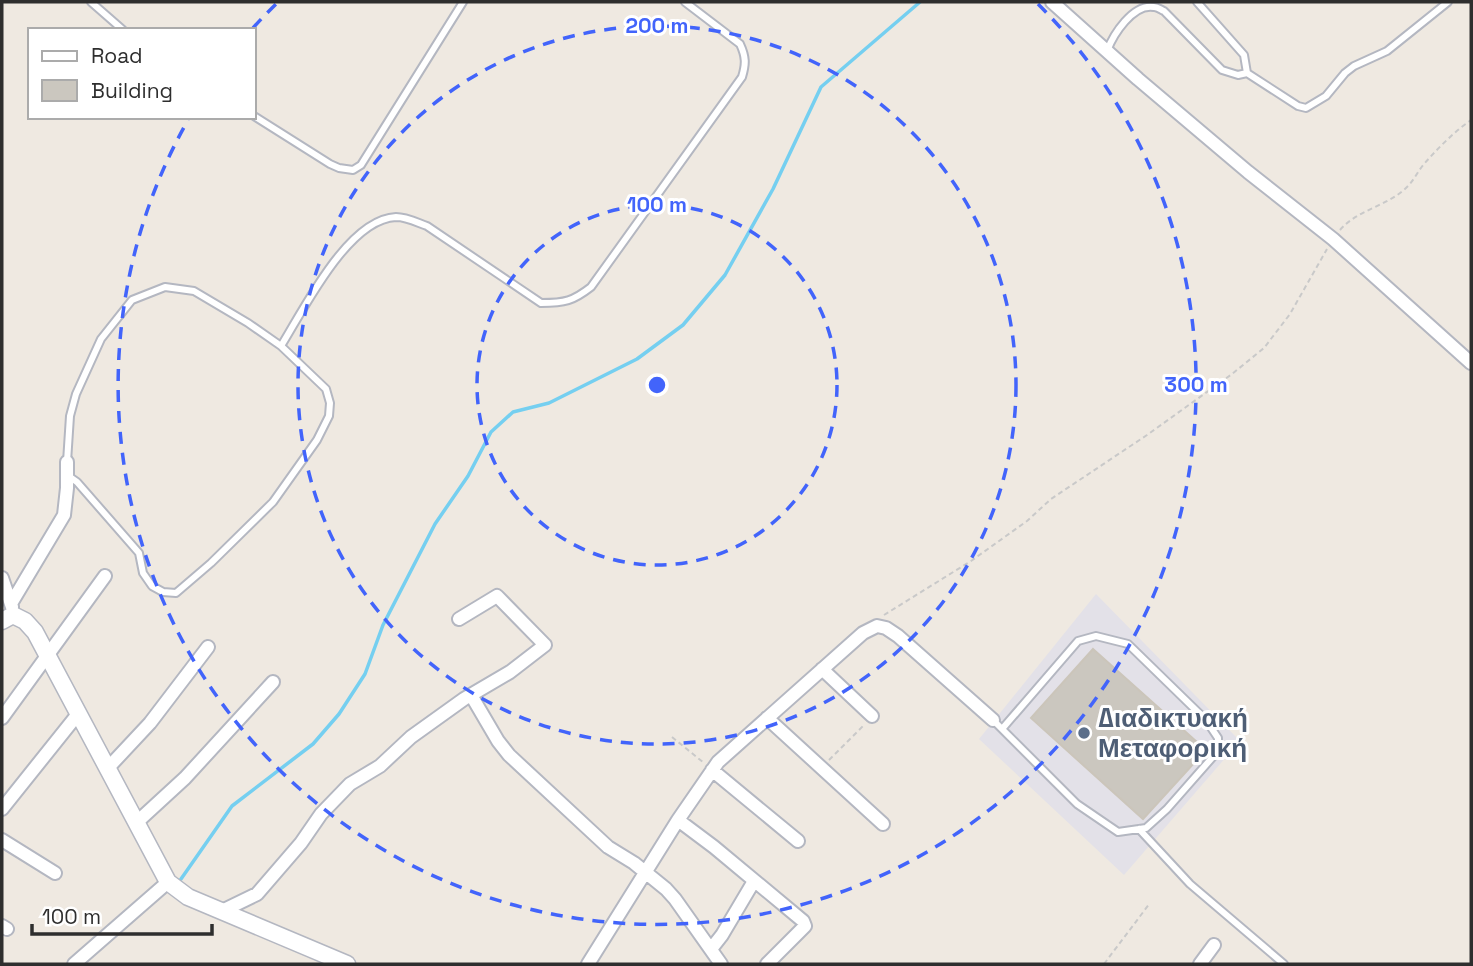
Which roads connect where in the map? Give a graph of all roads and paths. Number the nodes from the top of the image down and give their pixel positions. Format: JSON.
{"nodes":[{"id":1,"x":92,"y":2,"type":"edge"},
{"id":2,"x":463,"y":2,"type":"edge"},
{"id":3,"x":685,"y":2,"type":"edge"},
{"id":4,"x":1052,"y":2,"type":"edge"},
{"id":5,"x":1197,"y":2,"type":"edge"},
{"id":6,"x":1448,"y":2,"type":"edge"},
{"id":7,"x":121,"y":28,"type":"edge"},
{"id":8,"x":1107,"y":51,"type":"junction"},
{"id":9,"x":1247,"y":73,"type":"junction"},
{"id":10,"x":256,"y":117,"type":"edge"},
{"id":11,"x":1471,"y":120,"type":"edge"},
{"id":12,"x":1333,"y":239,"type":"junction"},
{"id":13,"x":281,"y":346,"type":"junction"},
{"id":14,"x":1471,"y":363,"type":"edge"},
{"id":15,"x":67,"y":468,"type":"junction"},
{"id":16,"x":105,"y":576,"type":"dead end"},
{"id":17,"x":2,"y":578,"type":"edge"},
{"id":18,"x":9,"y":613,"type":"edge"},
{"id":19,"x":459,"y":619,"type":"dead end"},
{"id":20,"x":877,"y":626,"type":"junction"},
{"id":21,"x":208,"y":647,"type":"dead end"},
{"id":22,"x":47,"y":655,"type":"junction"},
{"id":23,"x":822,"y":668,"type":"junction"},
{"id":24,"x":273,"y":682,"type":"dead end"},
{"id":25,"x":471,"y":695,"type":"junction"},
{"id":26,"x":78,"y":714,"type":"junction"},
{"id":27,"x":872,"y":716,"type":"joint"},
{"id":28,"x":2,"y":718,"type":"edge"},
{"id":29,"x":767,"y":718,"type":"junction"},
{"id":30,"x":998,"y":725,"type":"junction"},
{"id":31,"x":672,"y":737,"type":"dead end"},
{"id":32,"x":822,"y":768,"type":"junction"},
{"id":33,"x":107,"y":769,"type":"junction"},
{"id":34,"x":712,"y":770,"type":"junction"},
{"id":35,"x":2,"y":809,"type":"edge"},
{"id":36,"x":678,"y":820,"type":"junction"},
{"id":37,"x":136,"y":823,"type":"junction"},
{"id":38,"x":883,"y":824,"type":"dead end"},
{"id":39,"x":1139,"y":829,"type":"junction"},
{"id":40,"x":2,"y":840,"type":"edge"},
{"id":41,"x":798,"y":841,"type":"dead end"},
{"id":42,"x":55,"y":873,"type":"dead end"},
{"id":43,"x":646,"y":873,"type":"junction"},
{"id":44,"x":754,"y":881,"type":"junction"},
{"id":45,"x":168,"y":882,"type":"junction"},
{"id":46,"x":662,"y":886,"type":"junction"},
{"id":47,"x":636,"y":889,"type":"junction"},
{"id":48,"x":1150,"y":903,"type":"dead end"},
{"id":49,"x":222,"y":911,"type":"junction"},
{"id":50,"x":1214,"y":945,"type":"dead end"},
{"id":51,"x":711,"y":949,"type":"junction"},
{"id":52,"x":74,"y":964,"type":"edge"},
{"id":53,"x":347,"y":964,"type":"edge"},
{"id":54,"x":588,"y":964,"type":"edge"},
{"id":55,"x":721,"y":964,"type":"edge"},
{"id":56,"x":767,"y":964,"type":"edge"},
{"id":57,"x":1104,"y":964,"type":"edge"},
{"id":58,"x":1200,"y":964,"type":"edge"},
{"id":59,"x":1284,"y":964,"type":"edge"}],
"edges":[{"from":1,"to":7,"type":"lane"},
{"from":2,"to":10,"type":"lane"},
{"from":3,"to":13,"type":"lane"},
{"from":4,"to":8,"type":"street"},
{"from":5,"to":9,"type":"lane"},
{"from":6,"to":9,"type":"lane"},
{"from":8,"to":9,"type":"lane"},
{"from":8,"to":12,"type":"street"},
{"from":11,"to":12,"type":"path"},
{"from":12,"to":14,"type":"street"},
{"from":12,"to":20,"type":"path"},
{"from":13,"to":15,"type":"lane"},
{"from":13,"to":15,"type":"lane"},
{"from":15,"to":18,"type":"street"},
{"from":16,"to":22,"type":"street"},
{"from":17,"to":18,"type":"street"},
{"from":18,"to":22,"type":"street"},
{"from":19,"to":25,"type":"street"},
{"from":20,"to":23,"type":"street"},
{"from":20,"to":30,"type":"street"},
{"from":21,"to":33,"type":"street"},
{"from":22,"to":26,"type":"street"},
{"from":22,"to":28,"type":"street"},
{"from":23,"to":27,"type":"street"},
{"from":23,"to":29,"type":"street"},
{"from":24,"to":37,"type":"street"},
{"from":25,"to":43,"type":"street"},
{"from":25,"to":49,"type":"street"},
{"from":26,"to":33,"type":"street"},
{"from":26,"to":35,"type":"street"},
{"from":27,"to":32,"type":"path"},
{"from":29,"to":32,"type":"street"},
{"from":29,"to":34,"type":"street"},
{"from":30,"to":39,"type":"lane"},
{"from":30,"to":39,"type":"lane"},
{"from":31,"to":34,"type":"path"},
{"from":32,"to":38,"type":"street"},
{"from":33,"to":37,"type":"street"},
{"from":34,"to":36,"type":"street"},
{"from":34,"to":41,"type":"street"},
{"from":36,"to":43,"type":"street"},
{"from":36,"to":44,"type":"street"},
{"from":37,"to":45,"type":"street"},
{"from":39,"to":59,"type":"lane"},
{"from":40,"to":42,"type":"street"},
{"from":43,"to":46,"type":"street"},
{"from":43,"to":47,"type":"street"},
{"from":44,"to":51,"type":"street"},
{"from":44,"to":56,"type":"street"},
{"from":45,"to":49,"type":"street"},
{"from":45,"to":52,"type":"street"},
{"from":46,"to":47,"type":"street"},
{"from":46,"to":51,"type":"street"},
{"from":47,"to":54,"type":"street"},
{"from":48,"to":57,"type":"path"},
{"from":49,"to":53,"type":"street"},
{"from":50,"to":58,"type":"street"},
{"from":51,"to":55,"type":"street"}]}
